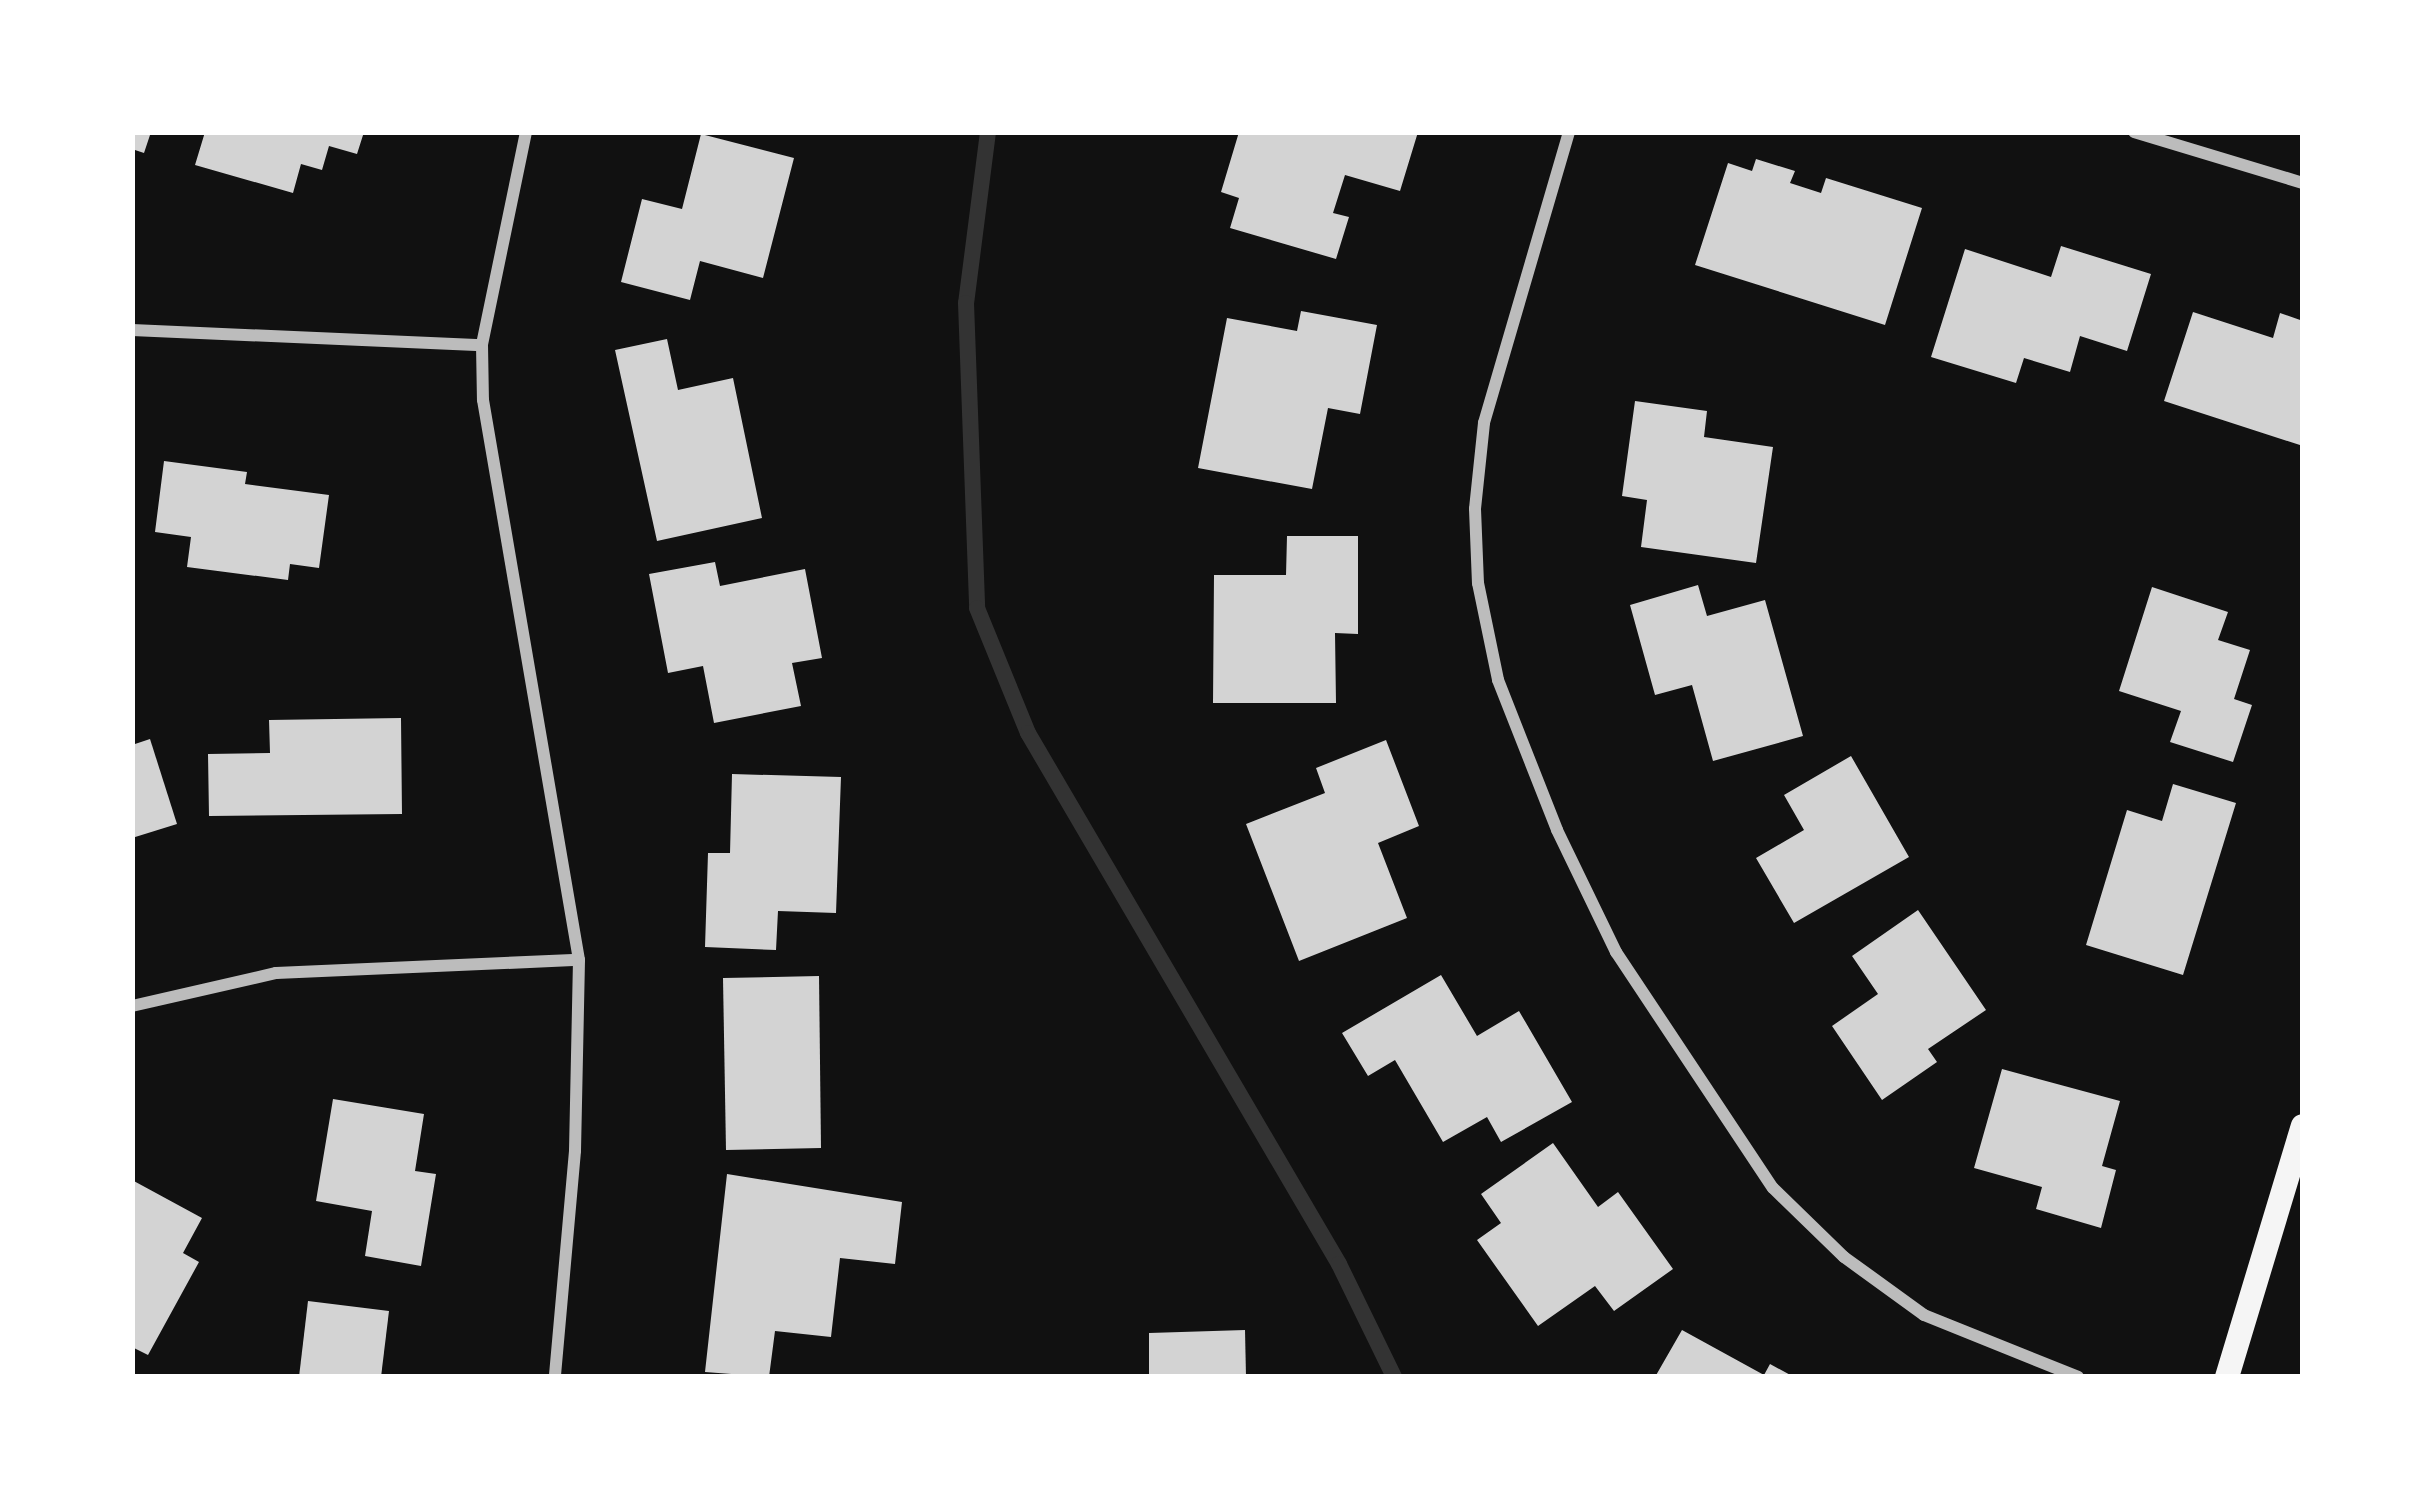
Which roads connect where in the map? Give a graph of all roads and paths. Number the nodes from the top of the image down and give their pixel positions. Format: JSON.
{"nodes":[{"id":1,"x":526,"y":132,"type":"edge"},
{"id":2,"x":1569,"y":132,"type":"edge"},
{"id":3,"x":2134,"y":132,"type":"edge"},
{"id":4,"x":2303,"y":183,"type":"edge"},
{"id":5,"x":132,"y":330,"type":"edge"},
{"id":6,"x":482,"y":345,"type":"junction"},
{"id":7,"x":579,"y":960,"type":"junction"},
{"id":8,"x":132,"y":1006,"type":"edge"},
{"id":9,"x":2303,"y":1126,"type":"edge"},
{"id":10,"x":555,"y":1377,"type":"edge"},
{"id":11,"x":2078,"y":1377,"type":"edge"},
{"id":12,"x":2227,"y":1377,"type":"edge"}],
"edges":[{"from":1,"to":6,"type":"street"},
{"from":2,"to":11,"type":"street"},
{"from":3,"to":4,"type":"street"},
{"from":5,"to":6,"type":"street"},
{"from":6,"to":7,"type":"street"},
{"from":7,"to":8,"type":"street"},
{"from":7,"to":10,"type":"street"},
{"from":9,"to":12,"type":"main road"}]}
